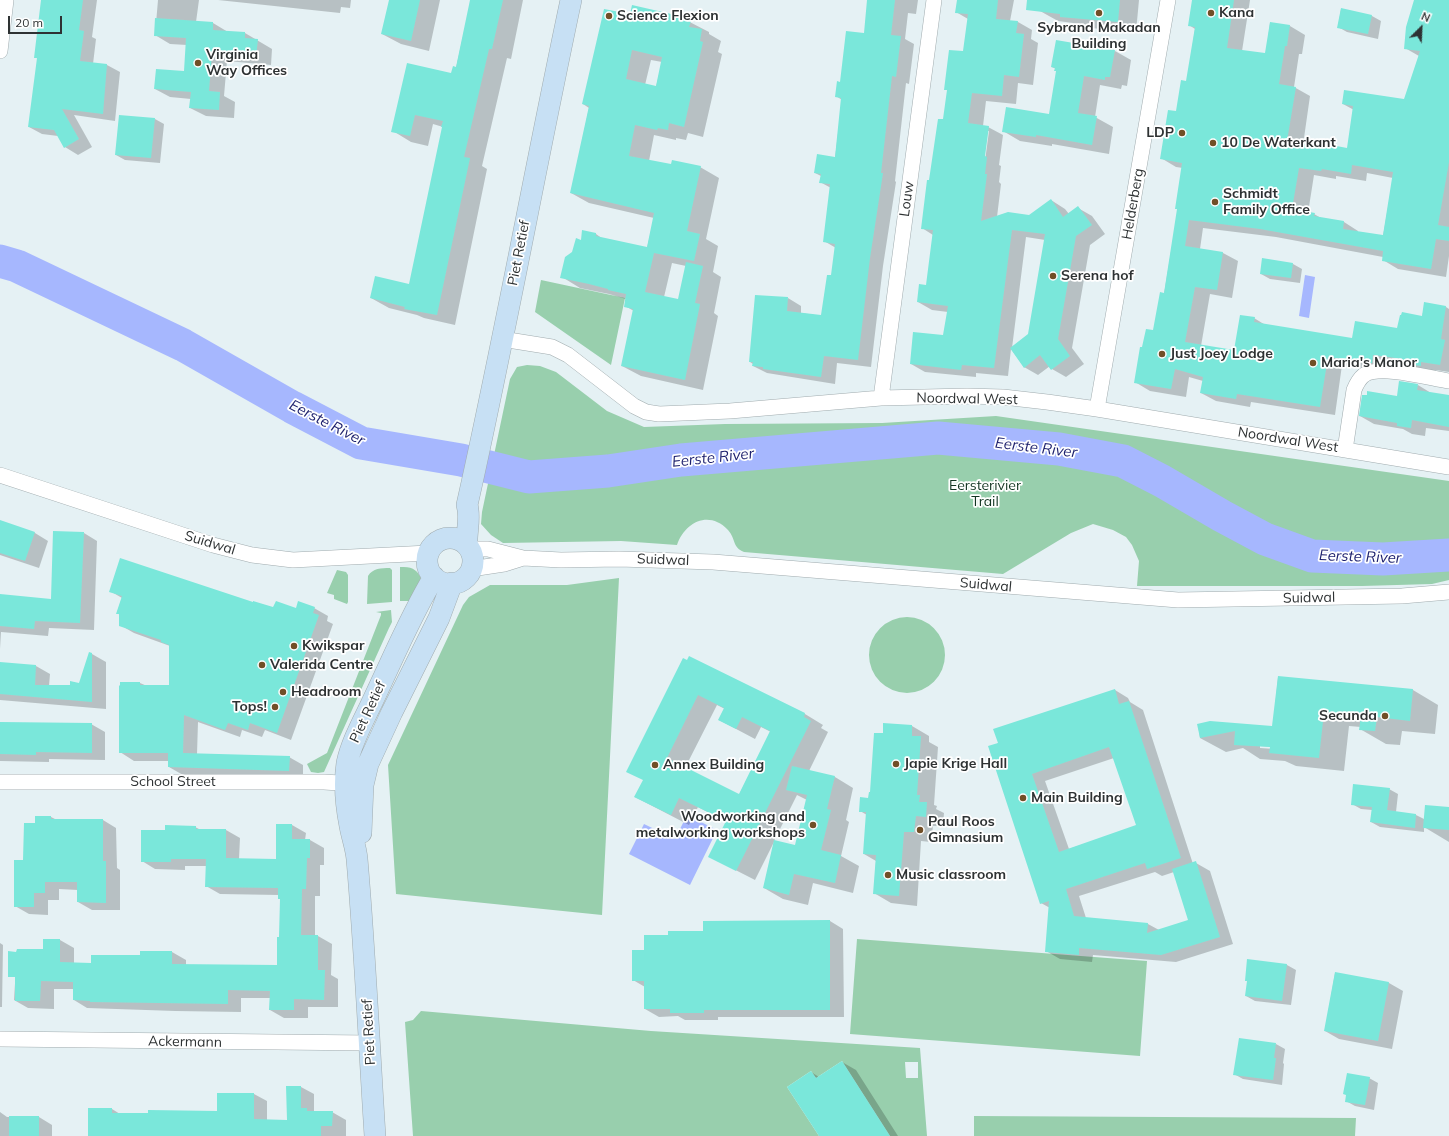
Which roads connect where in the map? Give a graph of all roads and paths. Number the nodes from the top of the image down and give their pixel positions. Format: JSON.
{"nodes":[{"id":1,"x":6,"y":0,"type":"edge"},
{"id":2,"x":571,"y":0,"type":"edge"},
{"id":3,"x":934,"y":0,"type":"edge"},
{"id":4,"x":1168,"y":0,"type":"edge"},
{"id":5,"x":0,"y":51,"type":"edge"},
{"id":6,"x":502,"y":339,"type":"junction"},
{"id":7,"x":1448,"y":376,"type":"edge"},
{"id":8,"x":881,"y":398,"type":"junction"},
{"id":9,"x":1097,"y":409,"type":"junction"},
{"id":10,"x":1345,"y":450,"type":"junction"},
{"id":11,"x":1449,"y":467,"type":"edge"},
{"id":12,"x":0,"y":475,"type":"edge"},
{"id":13,"x":467,"y":505,"type":"junction"},
{"id":14,"x":446,"y":538,"type":"junction"},
{"id":15,"x":428,"y":553,"type":"junction"},
{"id":16,"x":469,"y":554,"type":"junction"},
{"id":17,"x":443,"y":580,"type":"junction"},
{"id":18,"x":1449,"y":592,"type":"edge"},
{"id":19,"x":0,"y":782,"type":"edge"},
{"id":20,"x":354,"y":784,"type":"junction"},
{"id":21,"x":0,"y":1039,"type":"edge"},
{"id":22,"x":369,"y":1043,"type":"junction"},
{"id":23,"x":375,"y":1136,"type":"edge"}],
"edges":[{"from":1,"to":5,"type":"street"},
{"from":2,"to":6,"type":"street","name":"Piet Retief"},
{"from":3,"to":8,"type":"street","name":"Louw"},
{"from":4,"to":9,"type":"street","name":"Helderberg"},
{"from":6,"to":8,"type":"street","name":"Noordwal West"},
{"from":6,"to":13,"type":"street","name":"Piet Retief"},
{"from":7,"to":10,"type":"street"},
{"from":8,"to":9,"type":"street","name":"Noordwal West"},
{"from":9,"to":10,"type":"street","name":"Noordwal West"},
{"from":10,"to":11,"type":"street","name":"Noordwal West"},
{"from":12,"to":15,"type":"street","name":"Suidwal"},
{"from":13,"to":14,"type":"street","name":"Piet Retief"},
{"from":13,"to":16,"type":"street","name":"Piet Retief"},
{"from":14,"to":15,"type":"street"},
{"from":14,"to":16,"type":"street"},
{"from":15,"to":17,"type":"street"},
{"from":16,"to":17,"type":"street"},
{"from":16,"to":18,"type":"street","name":"Suidwal"},
{"from":17,"to":20,"type":"street","name":"Piet Retief"},
{"from":19,"to":20,"type":"street","name":"School Street"},
{"from":20,"to":22,"type":"street","name":"Piet Retief"},
{"from":21,"to":22,"type":"street","name":"Ackermann"},
{"from":22,"to":23,"type":"street","name":"Piet Retief"}]}
